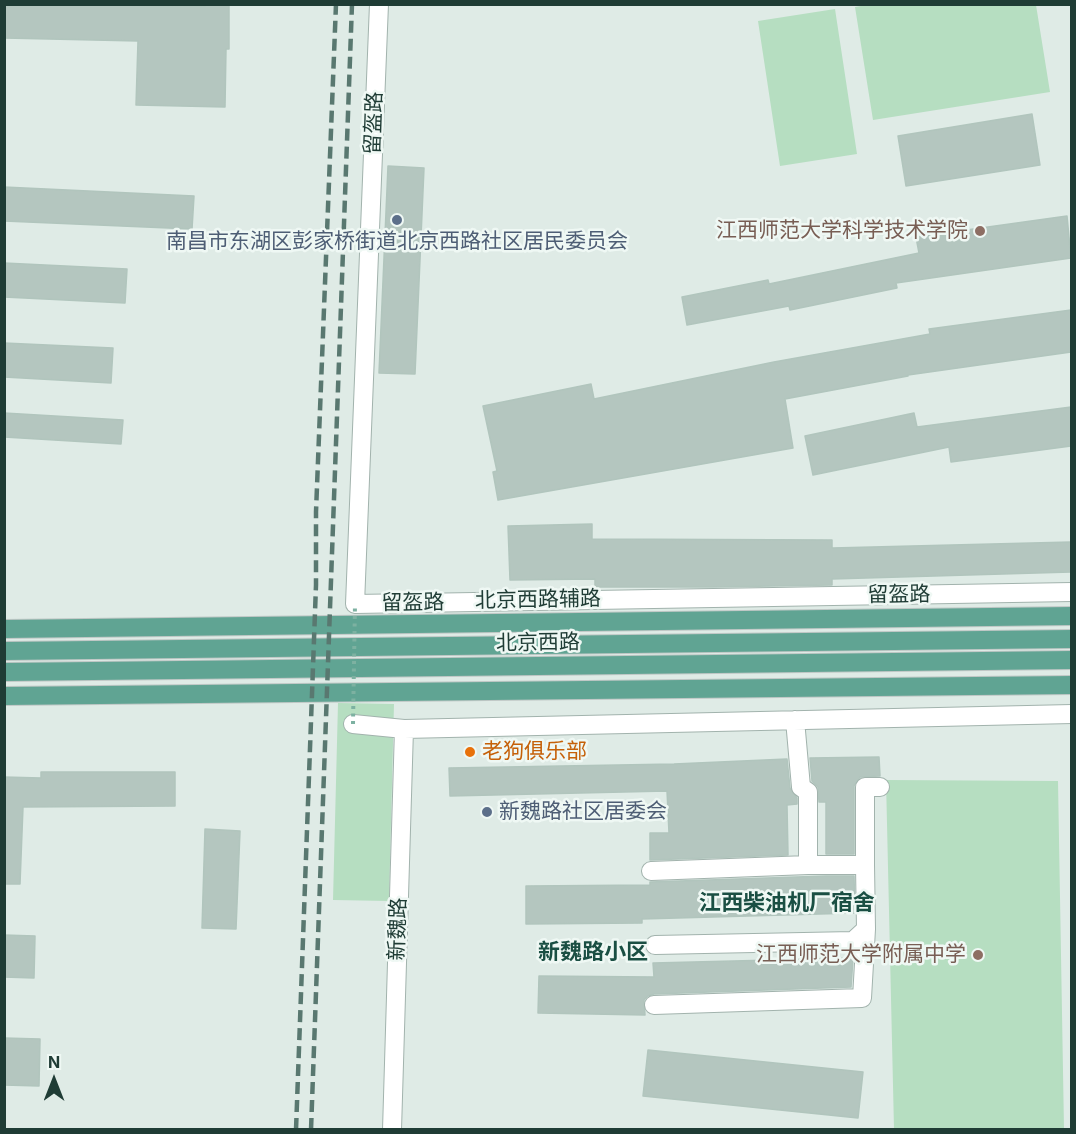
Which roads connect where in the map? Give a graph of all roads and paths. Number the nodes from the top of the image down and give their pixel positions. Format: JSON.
{"nodes":[{"id":1,"x":379,"y":4,"type":"edge"},
{"id":2,"x":1071,"y":592,"type":"edge"},
{"id":3,"x":355,"y":604,"type":"junction"},
{"id":4,"x":1071,"y":616,"type":"edge"},
{"id":5,"x":4,"y":629,"type":"edge"},
{"id":6,"x":1071,"y":639,"type":"edge"},
{"id":7,"x":4,"y":651,"type":"edge"},
{"id":8,"x":1071,"y":660,"type":"edge"},
{"id":9,"x":4,"y":672,"type":"edge"},
{"id":10,"x":1071,"y":686,"type":"edge"},
{"id":11,"x":4,"y":696,"type":"edge"},
{"id":12,"x":1071,"y":714,"type":"edge"},
{"id":13,"x":795,"y":720,"type":"junction"},
{"id":14,"x":353,"y":724,"type":"joint"},
{"id":15,"x":404,"y":729,"type":"junction"},
{"id":16,"x":880,"y":788,"type":"dead end"},
{"id":17,"x":808,"y":865,"type":"junction"},
{"id":18,"x":865,"y":865,"type":"junction"},
{"id":19,"x":651,"y":871,"type":"dead end"},
{"id":20,"x":866,"y":929,"type":"junction"},
{"id":21,"x":655,"y":945,"type":"dead end"},
{"id":22,"x":654,"y":1005,"type":"dead end"},
{"id":23,"x":392,"y":1130,"type":"edge"}],
"edges":[{"from":1,"to":3,"type":"street","name":"留盔路"},
{"from":2,"to":3,"type":"street","name":"留盔路"},
{"from":3,"to":14,"type":"path","bridge":true},
{"from":4,"to":5,"type":"main road","name":"北京西路辅路"},
{"from":6,"to":7,"type":"main road","name":"北京西路"},
{"from":8,"to":9,"type":"main road","name":"北京西路"},
{"from":10,"to":11,"type":"main road"},
{"from":12,"to":13,"type":"street"},
{"from":13,"to":15,"type":"street"},
{"from":13,"to":17,"type":"street"},
{"from":14,"to":15,"type":"street"},
{"from":15,"to":23,"type":"street","name":"新魏路"},
{"from":16,"to":18,"type":"street"},
{"from":17,"to":18,"type":"street"},
{"from":17,"to":19,"type":"street"},
{"from":18,"to":20,"type":"street"},
{"from":20,"to":21,"type":"street"},
{"from":20,"to":22,"type":"street"}]}
